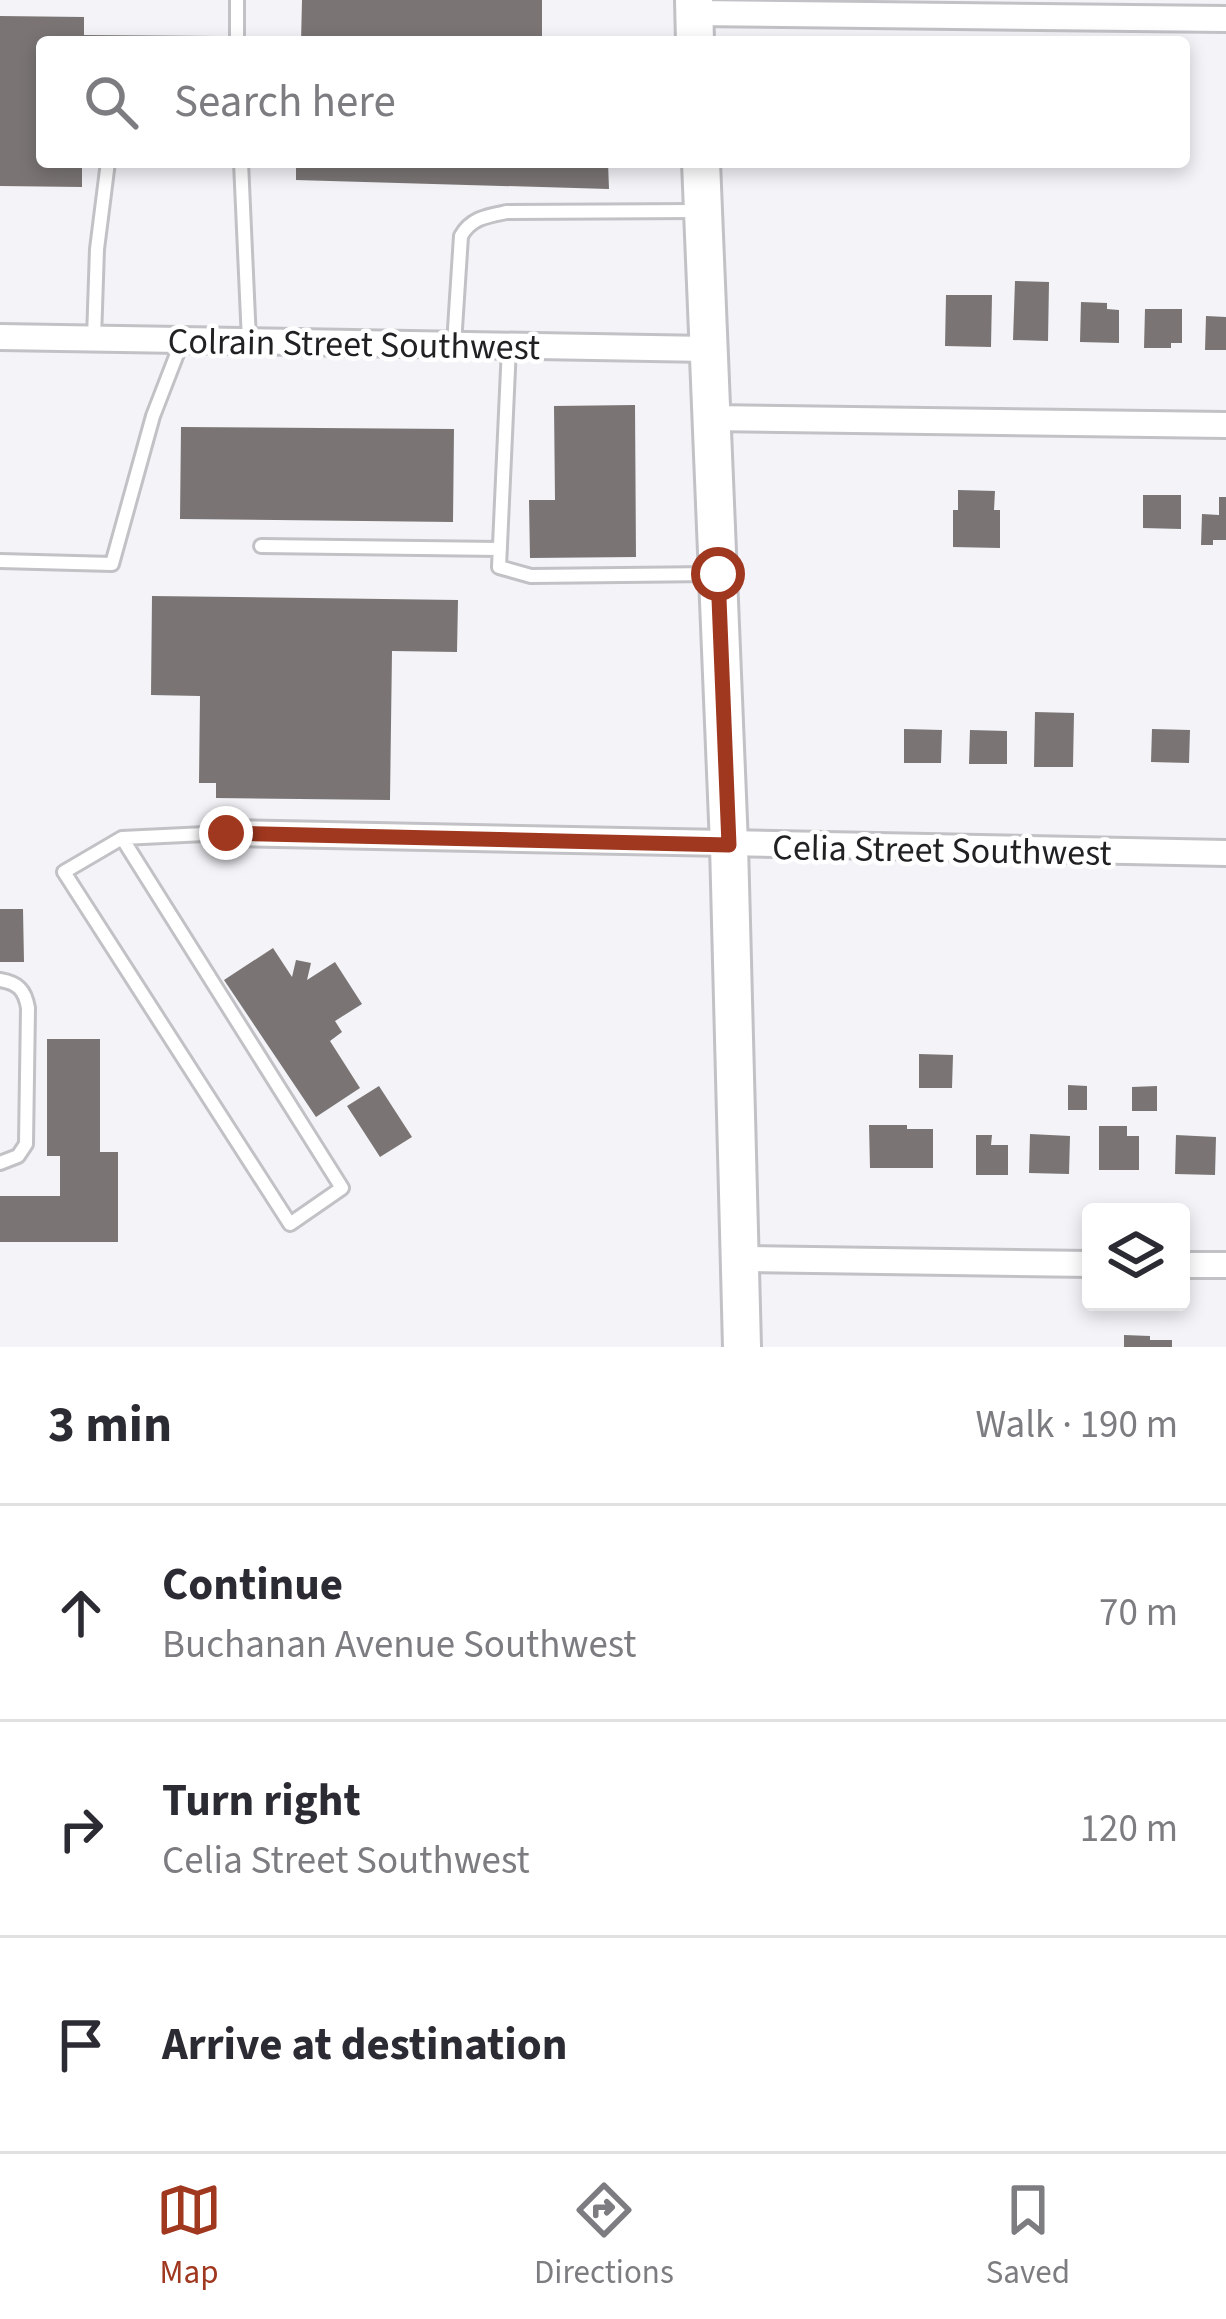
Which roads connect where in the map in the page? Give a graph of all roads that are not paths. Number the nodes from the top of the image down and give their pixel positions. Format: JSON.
{"nodes":[{"id":1,"x":237,"y":0,"type":"edge"},
{"id":2,"x":694,"y":18,"type":"edge"},
{"id":3,"x":1226,"y":19,"type":"edge"},
{"id":4,"x":237,"y":36,"type":"edge"},
{"id":5,"x":107,"y":168,"type":"edge"},
{"id":6,"x":242,"y":168,"type":"edge"},
{"id":7,"x":701,"y":168,"type":"edge"},
{"id":8,"x":704,"y":211,"type":"junction"},
{"id":9,"x":0,"y":337,"type":"edge"},
{"id":10,"x":94,"y":338,"type":"junction"},
{"id":11,"x":182,"y":340,"type":"junction"},
{"id":12,"x":248,"y":341,"type":"junction"},
{"id":13,"x":454,"y":344,"type":"junction"},
{"id":14,"x":508,"y":346,"type":"junction"},
{"id":15,"x":708,"y":349,"type":"junction"},
{"id":16,"x":711,"y":418,"type":"junction"},
{"id":17,"x":1226,"y":424,"type":"edge"},
{"id":18,"x":261,"y":546,"type":"dead end"},
{"id":19,"x":500,"y":549,"type":"junction"},
{"id":20,"x":0,"y":561,"type":"edge"},
{"id":21,"x":718,"y":574,"type":"junction"},
{"id":22,"x":226,"y":833,"type":"joint"},
{"id":23,"x":122,"y":838,"type":"junction"},
{"id":24,"x":729,"y":845,"type":"junction"},
{"id":25,"x":1226,"y":853,"type":"edge"},
{"id":26,"x":0,"y":980,"type":"edge"},
{"id":27,"x":0,"y":1163,"type":"edge"},
{"id":28,"x":739,"y":1259,"type":"junction"},
{"id":29,"x":1082,"y":1264,"type":"edge"},
{"id":30,"x":1190,"y":1265,"type":"edge"},
{"id":31,"x":1226,"y":1265,"type":"edge"},
{"id":32,"x":742,"y":1347,"type":"edge"}],
"edges":[{"from":1,"to":4,"type":"lane"},
{"from":2,"to":3,"type":"street"},
{"from":5,"to":10,"type":"lane"},
{"from":6,"to":12,"type":"lane"},
{"from":7,"to":8,"type":"street"},
{"from":8,"to":13,"type":"lane"},
{"from":8,"to":15,"type":"street"},
{"from":9,"to":10,"type":"street","name":"Colrain Street Southwest"},
{"from":10,"to":11,"type":"street","name":"Colrain Street Southwest"},
{"from":11,"to":12,"type":"street","name":"Colrain Street Southwest"},
{"from":11,"to":20,"type":"lane"},
{"from":12,"to":13,"type":"street","name":"Colrain Street Southwest"},
{"from":13,"to":14,"type":"street","name":"Colrain Street Southwest"},
{"from":14,"to":15,"type":"street","name":"Colrain Street Southwest"},
{"from":14,"to":19,"type":"lane"},
{"from":15,"to":16,"type":"street"},
{"from":16,"to":17,"type":"street"},
{"from":16,"to":21,"type":"street"},
{"from":18,"to":19,"type":"lane"},
{"from":19,"to":21,"type":"lane"},
{"from":21,"to":24,"type":"street"},
{"from":22,"to":23,"type":"lane"},
{"from":22,"to":24,"type":"street","name":"Celia Street Southwest"},
{"from":23,"to":23,"type":"lane"},
{"from":24,"to":25,"type":"street","name":"Celia Street Southwest"},
{"from":24,"to":28,"type":"street"},
{"from":26,"to":27,"type":"lane"},
{"from":28,"to":29,"type":"street"},
{"from":28,"to":32,"type":"street"},
{"from":30,"to":31,"type":"street"}]}
